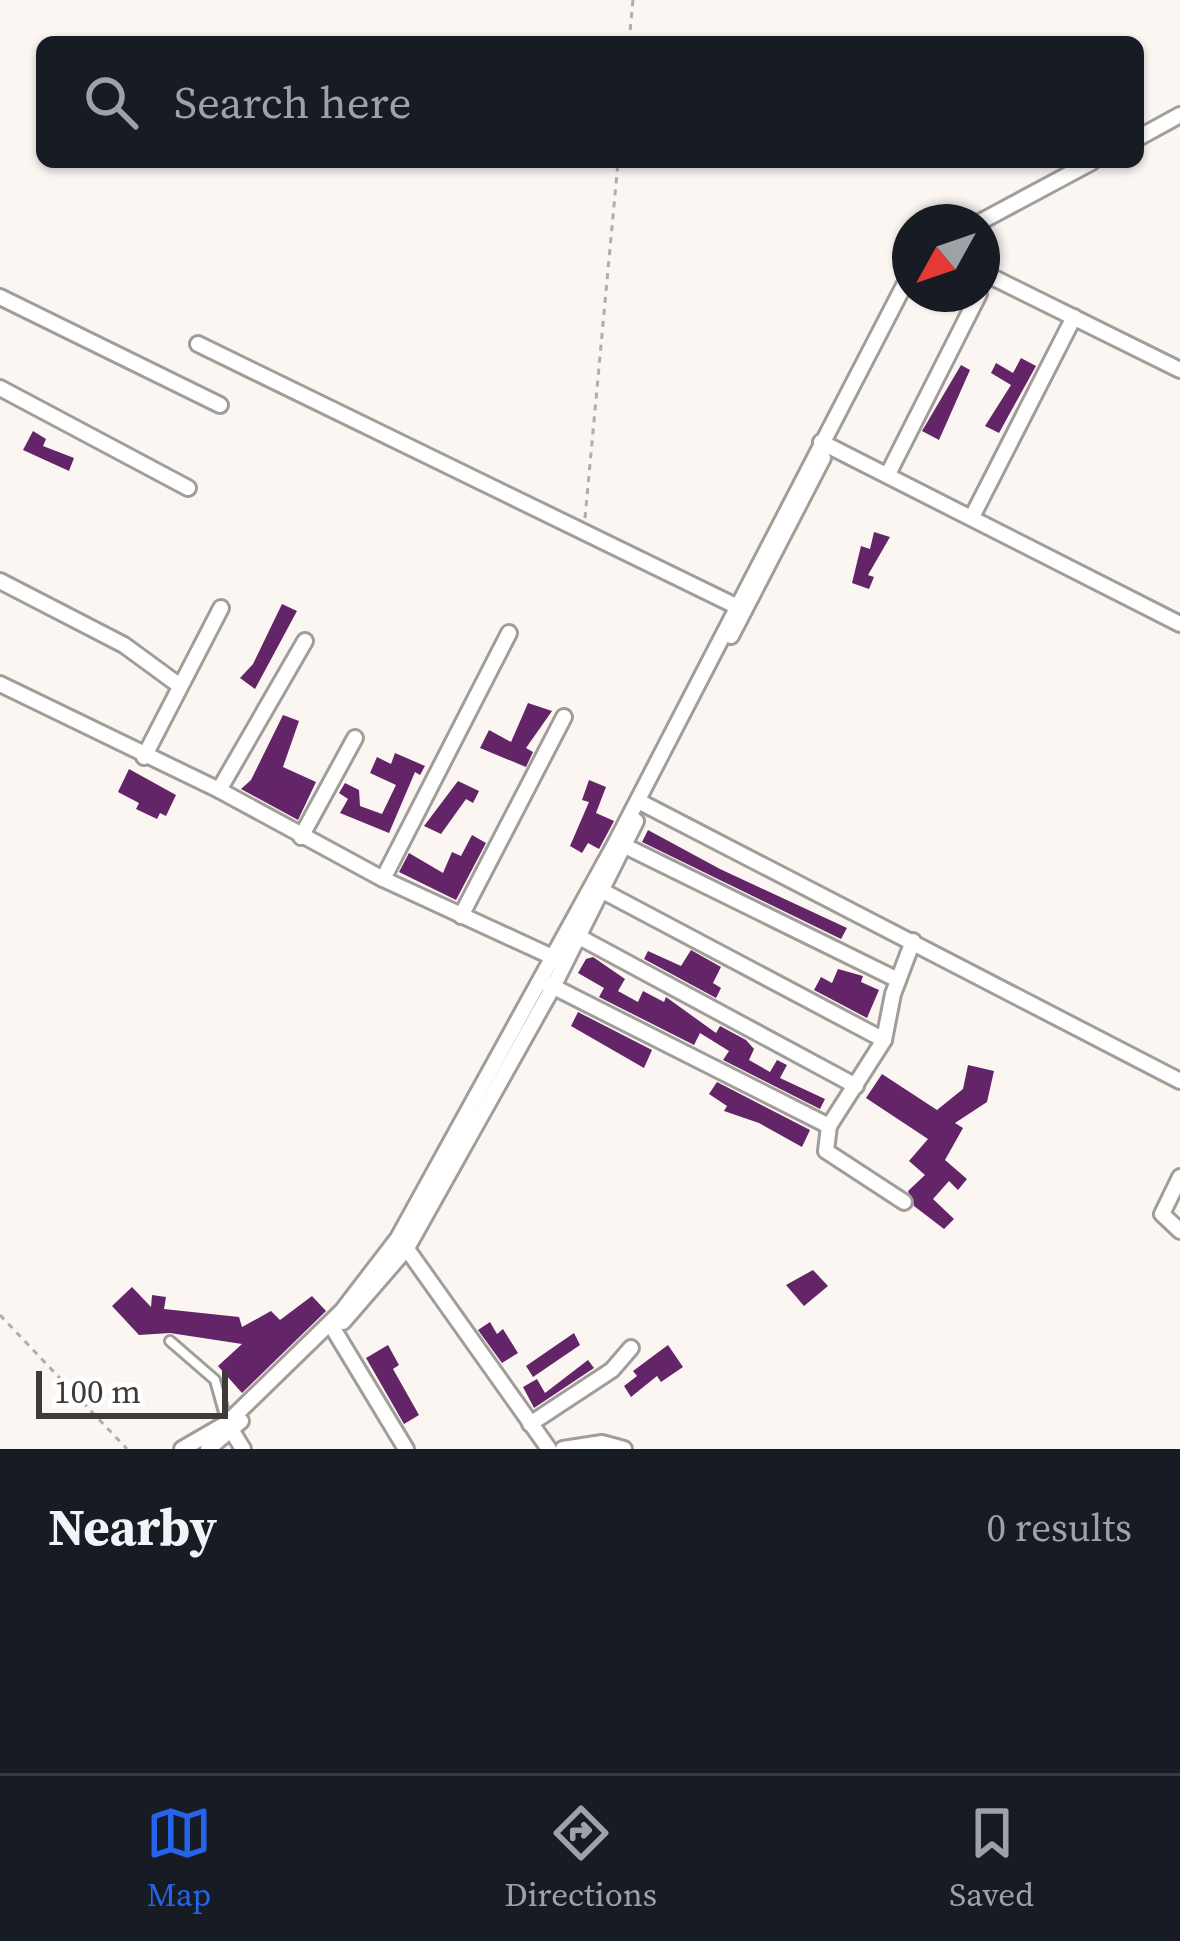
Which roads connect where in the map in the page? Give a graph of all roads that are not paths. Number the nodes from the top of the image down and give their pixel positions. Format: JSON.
{"nodes":[{"id":1,"x":1180,"y":115,"type":"edge"},
{"id":2,"x":1144,"y":135,"type":"edge"},
{"id":3,"x":1081,"y":168,"type":"edge"},
{"id":4,"x":1000,"y":211,"type":"edge"},
{"id":5,"x":1000,"y":289,"type":"edge"},
{"id":6,"x":0,"y":297,"type":"edge"},
{"id":7,"x":892,"y":310,"type":"edge"},
{"id":8,"x":895,"y":312,"type":"edge"},
{"id":9,"x":968,"y":312,"type":"edge"},
{"id":10,"x":1074,"y":317,"type":"junction"},
{"id":11,"x":198,"y":344,"type":"dead end"},
{"id":12,"x":1180,"y":370,"type":"edge"},
{"id":13,"x":0,"y":388,"type":"edge"},
{"id":14,"x":220,"y":405,"type":"dead end"},
{"id":15,"x":825,"y":444,"type":"junction"},
{"id":16,"x":888,"y":474,"type":"junction"},
{"id":17,"x":188,"y":488,"type":"dead end"},
{"id":18,"x":973,"y":514,"type":"junction"},
{"id":19,"x":0,"y":581,"type":"edge"},
{"id":20,"x":221,"y":608,"type":"dead end"},
{"id":21,"x":740,"y":608,"type":"junction"},
{"id":22,"x":1180,"y":624,"type":"edge"},
{"id":23,"x":509,"y":633,"type":"dead end"},
{"id":24,"x":305,"y":641,"type":"dead end"},
{"id":25,"x":0,"y":684,"type":"edge"},
{"id":26,"x":180,"y":686,"type":"junction"},
{"id":27,"x":564,"y":717,"type":"dead end"},
{"id":28,"x":355,"y":738,"type":"dead end"},
{"id":29,"x":144,"y":757,"type":"junction"},
{"id":30,"x":219,"y":790,"type":"junction"},
{"id":31,"x":644,"y":804,"type":"junction"},
{"id":32,"x":301,"y":838,"type":"junction"},
{"id":33,"x":625,"y":846,"type":"junction"},
{"id":34,"x":383,"y":879,"type":"junction"},
{"id":35,"x":598,"y":888,"type":"junction"},
{"id":36,"x":461,"y":916,"type":"junction"},
{"id":37,"x":573,"y":933,"type":"junction"},
{"id":38,"x":913,"y":941,"type":"junction"},
{"id":39,"x":559,"y":960,"type":"junction"},
{"id":40,"x":898,"y":980,"type":"junction"},
{"id":41,"x":548,"y":984,"type":"junction"},
{"id":42,"x":884,"y":1040,"type":"junction"},
{"id":43,"x":1180,"y":1082,"type":"edge"},
{"id":44,"x":856,"y":1086,"type":"junction"},
{"id":45,"x":829,"y":1126,"type":"junction"},
{"id":46,"x":1180,"y":1177,"type":"edge"},
{"id":47,"x":904,"y":1202,"type":"dead end"},
{"id":48,"x":1180,"y":1232,"type":"edge"},
{"id":49,"x":403,"y":1243,"type":"junction"},
{"id":50,"x":334,"y":1330,"type":"junction"},
{"id":51,"x":170,"y":1340,"type":"dead end"},
{"id":52,"x":631,"y":1348,"type":"dead end"},
{"id":53,"x":530,"y":1424,"type":"junction"},
{"id":54,"x":229,"y":1427,"type":"junction"},
{"id":55,"x":182,"y":1449,"type":"edge"},
{"id":56,"x":208,"y":1449,"type":"edge"},
{"id":57,"x":242,"y":1449,"type":"edge"},
{"id":58,"x":406,"y":1449,"type":"edge"},
{"id":59,"x":549,"y":1449,"type":"edge"},
{"id":60,"x":563,"y":1449,"type":"edge"},
{"id":61,"x":624,"y":1449,"type":"edge"}],
"edges":[{"from":1,"to":2,"type":"street"},
{"from":3,"to":4,"type":"street"},
{"from":5,"to":10,"type":"street"},
{"from":6,"to":14,"type":"street"},
{"from":7,"to":15,"type":"street"},
{"from":8,"to":15,"type":"street"},
{"from":9,"to":16,"type":"street"},
{"from":10,"to":12,"type":"street"},
{"from":10,"to":18,"type":"street"},
{"from":11,"to":21,"type":"street"},
{"from":13,"to":17,"type":"street"},
{"from":15,"to":16,"type":"street"},
{"from":15,"to":21,"type":"street"},
{"from":16,"to":18,"type":"street"},
{"from":18,"to":22,"type":"street"},
{"from":19,"to":26,"type":"street"},
{"from":20,"to":26,"type":"street"},
{"from":21,"to":31,"type":"street"},
{"from":21,"to":35,"type":"street"},
{"from":23,"to":34,"type":"street"},
{"from":24,"to":30,"type":"street"},
{"from":25,"to":29,"type":"street"},
{"from":26,"to":29,"type":"street"},
{"from":27,"to":36,"type":"street"},
{"from":28,"to":32,"type":"street"},
{"from":29,"to":30,"type":"street"},
{"from":30,"to":32,"type":"street"},
{"from":31,"to":33,"type":"street"},
{"from":31,"to":38,"type":"street"},
{"from":32,"to":34,"type":"street"},
{"from":33,"to":35,"type":"street"},
{"from":33,"to":40,"type":"street"},
{"from":34,"to":36,"type":"street"},
{"from":35,"to":37,"type":"street"},
{"from":35,"to":42,"type":"street"},
{"from":36,"to":39,"type":"street"},
{"from":37,"to":39,"type":"street"},
{"from":37,"to":44,"type":"street"},
{"from":38,"to":40,"type":"street"},
{"from":38,"to":43,"type":"street"},
{"from":39,"to":41,"type":"street"},
{"from":40,"to":42,"type":"street"},
{"from":41,"to":45,"type":"street"},
{"from":41,"to":49,"type":"street"},
{"from":42,"to":44,"type":"street"},
{"from":44,"to":45,"type":"street"},
{"from":45,"to":47,"type":"street"},
{"from":46,"to":48,"type":"street"},
{"from":49,"to":50,"type":"street"},
{"from":49,"to":53,"type":"street"},
{"from":49,"to":54,"type":"street"},
{"from":50,"to":54,"type":"street"},
{"from":50,"to":58,"type":"street"},
{"from":51,"to":54,"type":"lane"},
{"from":52,"to":53,"type":"street"},
{"from":53,"to":59,"type":"street"},
{"from":54,"to":55,"type":"street"},
{"from":54,"to":56,"type":"street"},
{"from":54,"to":57,"type":"street"},
{"from":60,"to":61,"type":"street"}]}
